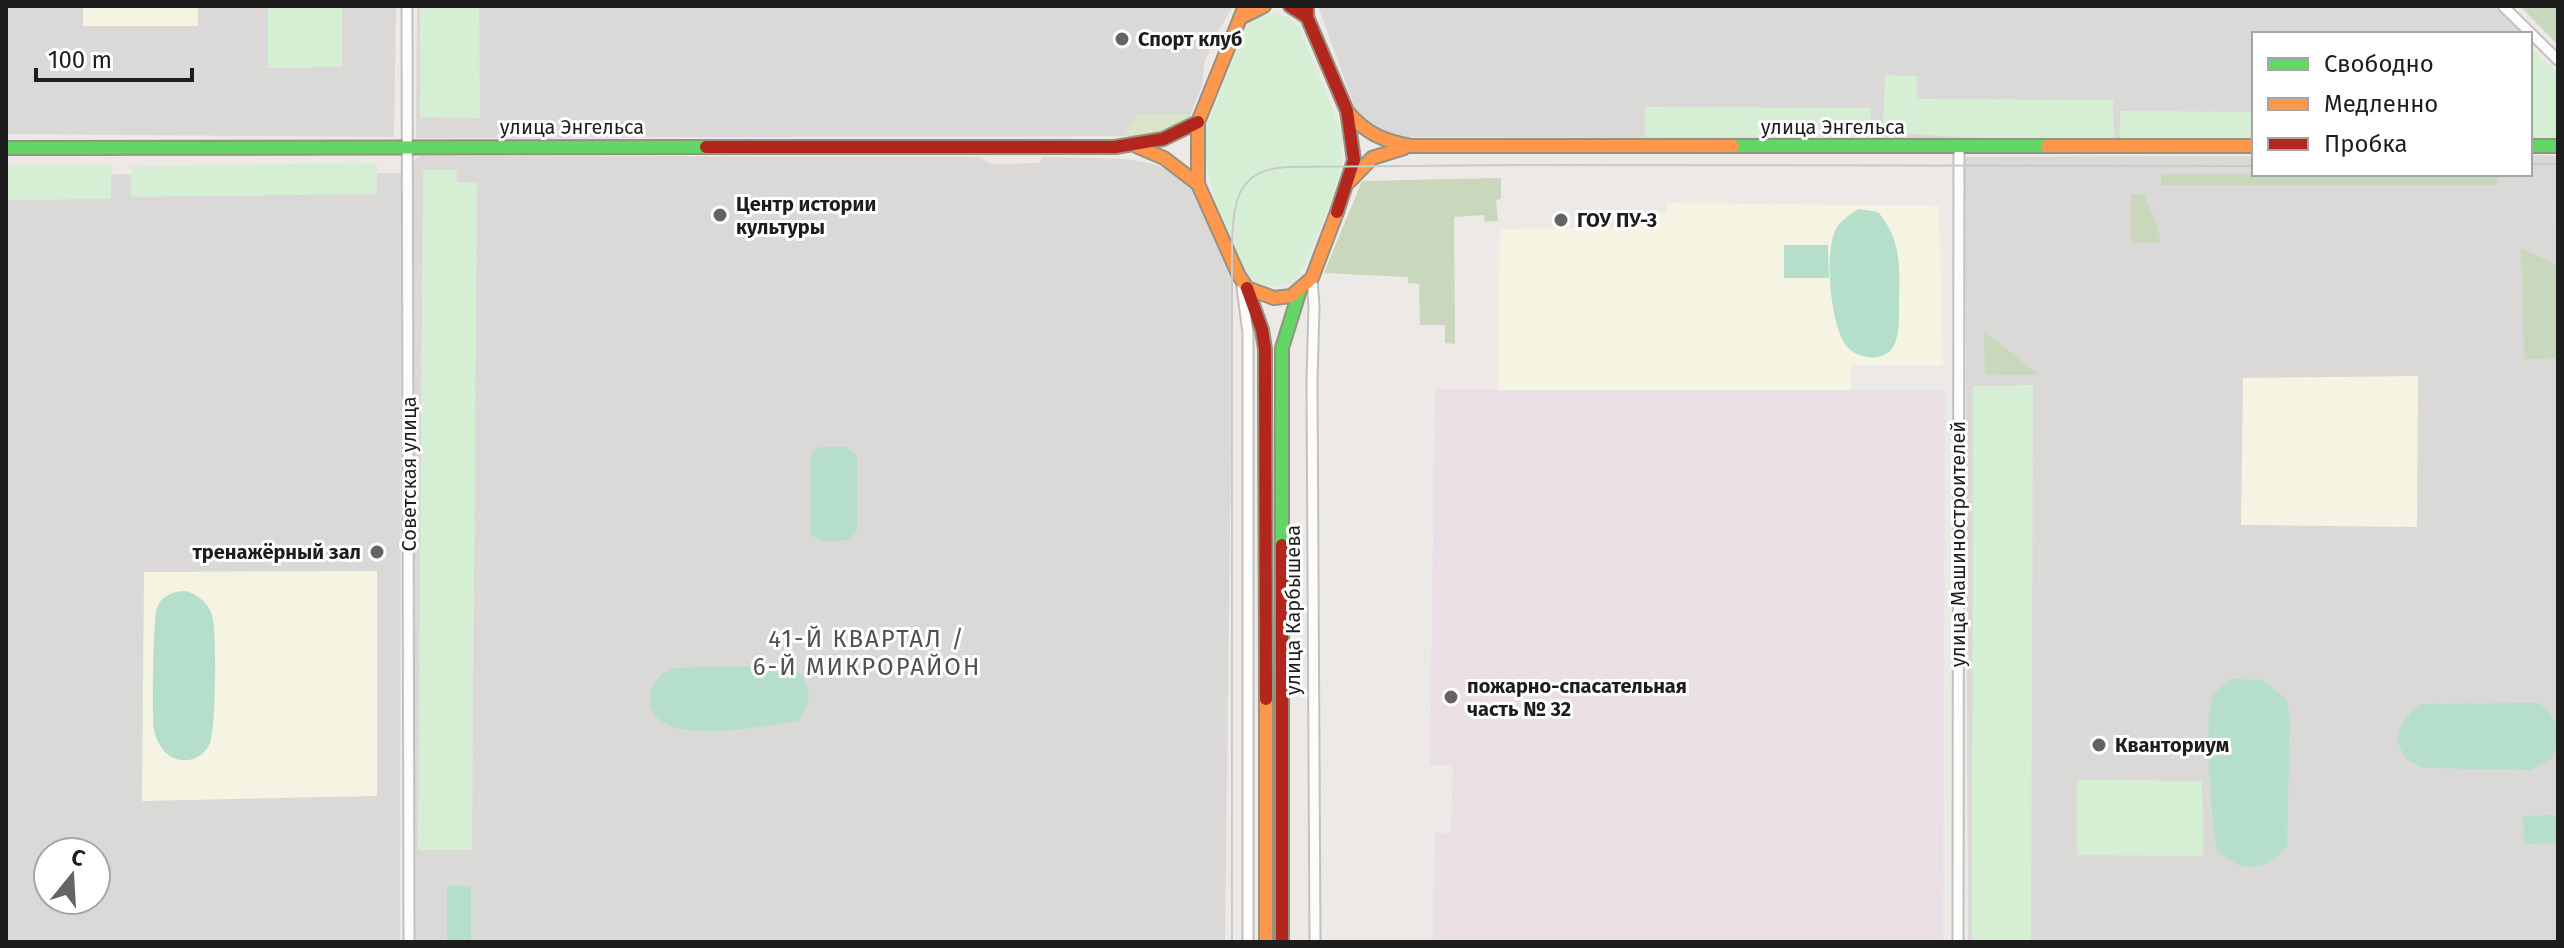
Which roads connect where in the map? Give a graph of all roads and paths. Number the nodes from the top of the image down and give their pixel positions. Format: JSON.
{"nodes":[{"id":1,"x":407,"y":6,"type":"edge"},
{"id":2,"x":1264,"y":6,"type":"edge"},
{"id":3,"x":1290,"y":6,"type":"edge"},
{"id":4,"x":2503,"y":6,"type":"edge"},
{"id":5,"x":1243,"y":10,"type":"edge"},
{"id":6,"x":1309,"y":13,"type":"edge"},
{"id":7,"x":2529,"y":32,"type":"edge"},
{"id":8,"x":2532,"y":34,"type":"edge"},
{"id":9,"x":2558,"y":60,"type":"edge"},
{"id":10,"x":1347,"y":111,"type":"junction"},
{"id":11,"x":1198,"y":122,"type":"junction"},
{"id":12,"x":407,"y":146,"type":"junction"},
{"id":13,"x":1411,"y":146,"type":"junction"},
{"id":14,"x":2252,"y":146,"type":"edge"},
{"id":15,"x":2532,"y":146,"type":"edge"},
{"id":16,"x":2558,"y":146,"type":"edge"},
{"id":17,"x":1138,"y":147,"type":"junction"},
{"id":18,"x":1959,"y":147,"type":"junction"},
{"id":19,"x":6,"y":148,"type":"edge"},
{"id":20,"x":1348,"y":183,"type":"junction"},
{"id":21,"x":1198,"y":184,"type":"junction"},
{"id":22,"x":1312,"y":278,"type":"junction"},
{"id":23,"x":1244,"y":284,"type":"junction"},
{"id":24,"x":1300,"y":290,"type":"junction"},
{"id":25,"x":409,"y":942,"type":"edge"},
{"id":26,"x":1248,"y":942,"type":"edge"},
{"id":27,"x":1266,"y":942,"type":"edge"},
{"id":28,"x":1282,"y":942,"type":"edge"},
{"id":29,"x":1315,"y":942,"type":"edge"},
{"id":30,"x":1958,"y":942,"type":"edge"}],
"edges":[{"from":1,"to":12,"type":"street","name":"Советская улица"},
{"from":2,"to":5,"type":"main road","name":"улица Карбышева"},
{"from":3,"to":6,"type":"main road","name":"улица Карбышева"},
{"from":4,"to":7,"type":"street"},
{"from":5,"to":11,"type":"main road","name":"улица Карбышева"},
{"from":6,"to":10,"type":"main road","name":"улица Карбышева"},
{"from":8,"to":9,"type":"street"},
{"from":10,"to":13,"type":"main road","name":"улица Энгельса"},
{"from":10,"to":20,"type":"main road","name":"улица Карбышева"},
{"from":11,"to":17,"type":"main road","name":"улица Энгельса"},
{"from":11,"to":21,"type":"main road","name":"улица Карбышева"},
{"from":12,"to":17,"type":"main road","name":"улица Энгельса"},
{"from":12,"to":19,"type":"main road","name":"улица Энгельса"},
{"from":12,"to":25,"type":"street","name":"Советская улица"},
{"from":13,"to":18,"type":"main road","name":"улица Энгельса"},
{"from":13,"to":20,"type":"main road","name":"улица Энгельса"},
{"from":14,"to":18,"type":"main road","name":"улица Энгельса"},
{"from":15,"to":16,"type":"main road"},
{"from":17,"to":21,"type":"main road","name":"улица Энгельса"},
{"from":18,"to":30,"type":"street","name":"улица Машиностроителей"},
{"from":20,"to":22,"type":"main road","name":"улица Карбышева"},
{"from":21,"to":23,"type":"main road","name":"улица Карбышева"},
{"from":22,"to":24,"type":"main road","name":"улица Карбышева"},
{"from":22,"to":29,"type":"street","name":"улица Карбышева"},
{"from":23,"to":24,"type":"main road"},
{"from":23,"to":26,"type":"street","name":"улица Карбышева"},
{"from":23,"to":27,"type":"main road","name":"улица Карбышева"},
{"from":24,"to":28,"type":"main road","name":"улица Карбышева"}]}
